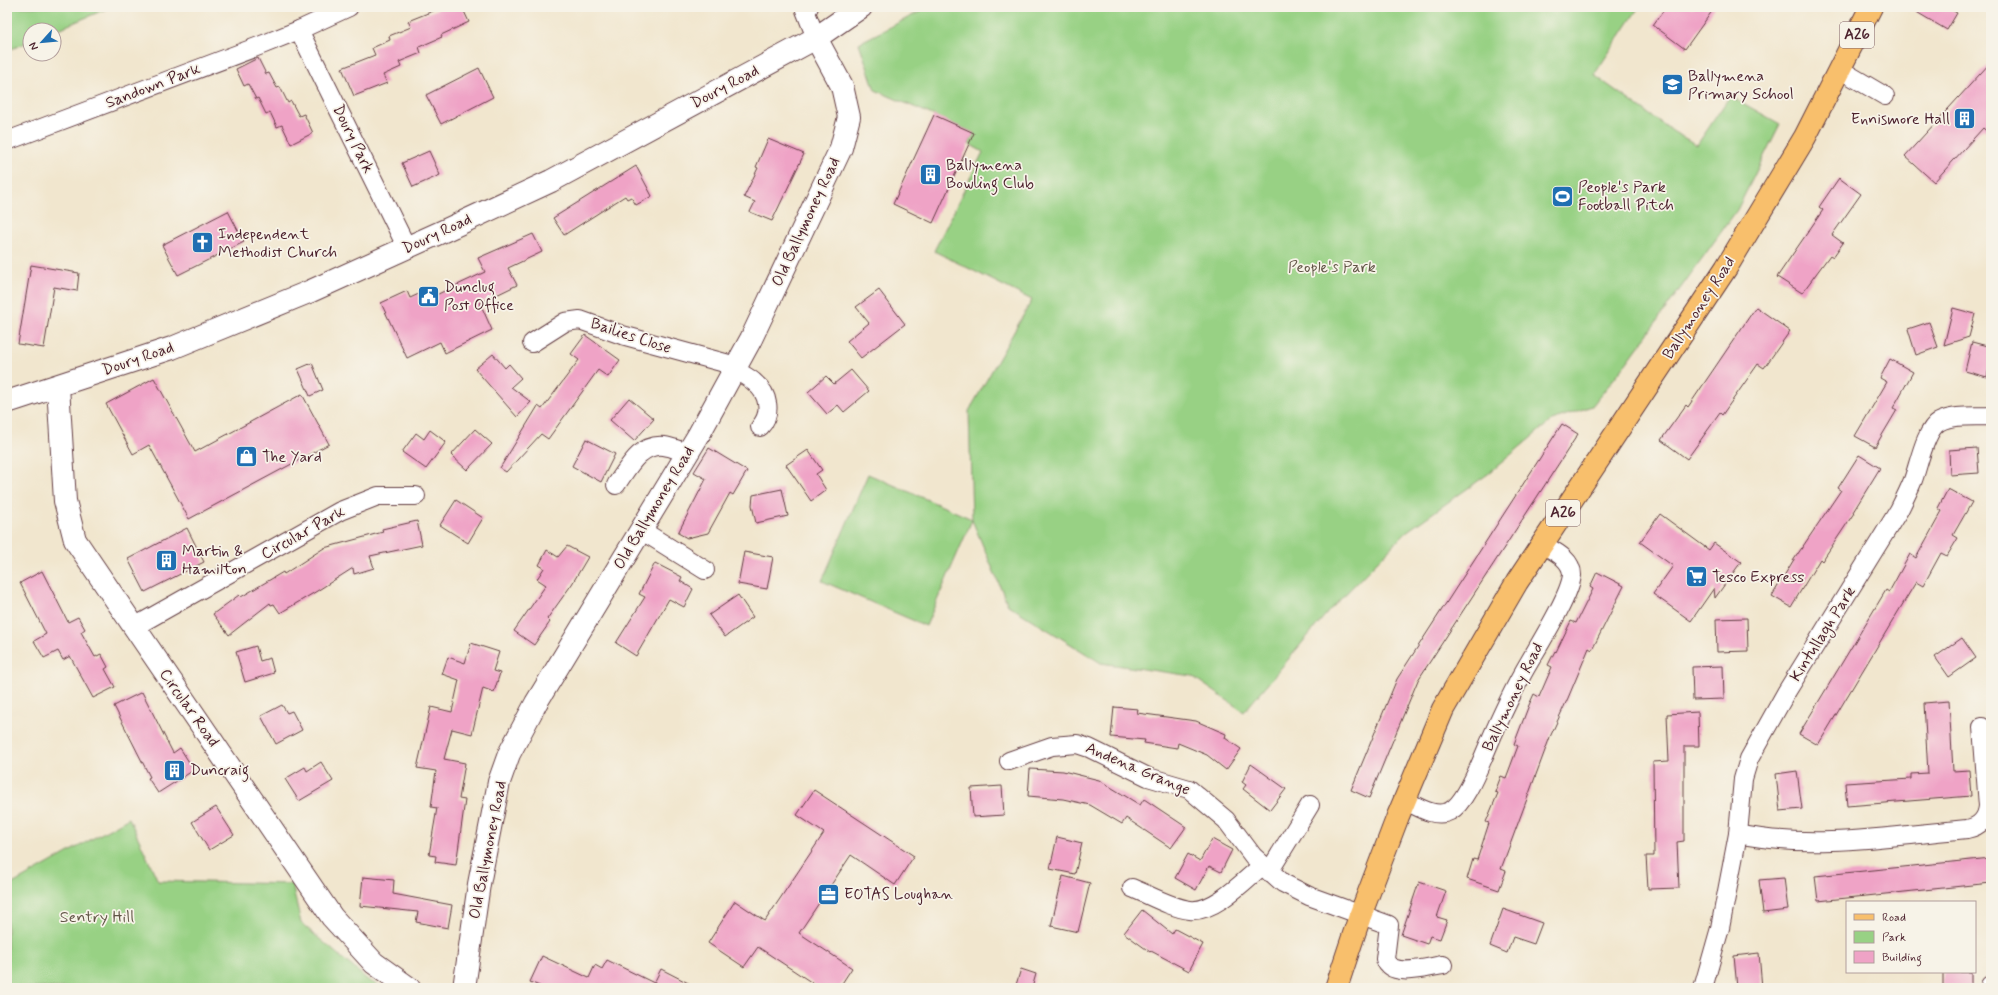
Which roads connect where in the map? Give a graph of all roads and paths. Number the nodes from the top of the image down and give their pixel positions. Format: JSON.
{"nodes":[{"id":1,"x":349,"y":7,"type":"edge"},
{"id":2,"x":809,"y":7,"type":"edge"},
{"id":3,"x":861,"y":7,"type":"edge"},
{"id":4,"x":1871,"y":7,"type":"edge"},
{"id":5,"x":299,"y":30,"type":"junction"},
{"id":6,"x":816,"y":38,"type":"junction"},
{"id":7,"x":1841,"y":66,"type":"junction"},
{"id":8,"x":1885,"y":96,"type":"dead end"},
{"id":9,"x":7,"y":141,"type":"edge"},
{"id":10,"x":406,"y":248,"type":"junction"},
{"id":11,"x":532,"y":343,"type":"dead end"},
{"id":12,"x":735,"y":368,"type":"junction"},
{"id":13,"x":58,"y":386,"type":"junction"},
{"id":14,"x":7,"y":402,"type":"edge"},
{"id":15,"x":1991,"y":416,"type":"edge"},
{"id":16,"x":760,"y":427,"type":"dead end"},
{"id":17,"x":688,"y":453,"type":"junction"},
{"id":18,"x":616,"y":485,"type":"dead end"},
{"id":19,"x":416,"y":496,"type":"dead end"},
{"id":20,"x":641,"y":530,"type":"junction"},
{"id":21,"x":1542,"y":544,"type":"junction"},
{"id":22,"x":705,"y":570,"type":"dead end"},
{"id":23,"x":134,"y":627,"type":"junction"},
{"id":24,"x":1982,"y":727,"type":"dead end"},
{"id":25,"x":1009,"y":761,"type":"dead end"},
{"id":26,"x":1404,"y":800,"type":"junction"},
{"id":27,"x":1310,"y":805,"type":"dead end"},
{"id":28,"x":1738,"y":834,"type":"junction"},
{"id":29,"x":1266,"y":869,"type":"junction"},
{"id":30,"x":1132,"y":888,"type":"dead end"},
{"id":31,"x":1360,"y":916,"type":"junction"},
{"id":32,"x":1444,"y":965,"type":"dead end"},
{"id":33,"x":409,"y":988,"type":"edge"},
{"id":34,"x":464,"y":988,"type":"edge"},
{"id":35,"x":1336,"y":988,"type":"edge"},
{"id":36,"x":1704,"y":988,"type":"edge"}],
"edges":[{"from":1,"to":5,"type":"street","name":"Sandown Park"},
{"from":2,"to":6,"type":"street"},
{"from":3,"to":6,"type":"street","name":"Doury Road"},
{"from":4,"to":7,"type":"main road","number":"A26"},
{"from":5,"to":9,"type":"street","name":"Sandown Park"},
{"from":5,"to":10,"type":"street","name":"Doury Park"},
{"from":6,"to":10,"type":"street","name":"Doury Road"},
{"from":6,"to":12,"type":"street","name":"Old Ballymoney Road"},
{"from":7,"to":8,"type":"street"},
{"from":7,"to":21,"type":"main road","name":"Ballymoney Road","number":"A26"},
{"from":10,"to":13,"type":"street","name":"Doury Road"},
{"from":11,"to":12,"type":"street","name":"Bailies Close"},
{"from":12,"to":16,"type":"street","name":"Bailies Close"},
{"from":12,"to":17,"type":"street","name":"Old Ballymoney Road"},
{"from":13,"to":14,"type":"street","name":"Doury Road"},
{"from":13,"to":23,"type":"street","name":"Circular Road"},
{"from":15,"to":28,"type":"street","name":"Kintullagh Park"},
{"from":17,"to":18,"type":"street"},
{"from":17,"to":20,"type":"street","name":"Old Ballymoney Road"},
{"from":19,"to":23,"type":"street","name":"Circular Park"},
{"from":20,"to":22,"type":"street"},
{"from":20,"to":34,"type":"street","name":"Old Ballymoney Road"},
{"from":21,"to":26,"type":"main road","name":"Ballymoney Road","number":"A26"},
{"from":21,"to":26,"type":"street","name":"Ballymoney Road"},
{"from":23,"to":33,"type":"street","name":"Circular Road"},
{"from":24,"to":28,"type":"street"},
{"from":25,"to":29,"type":"street","name":"Andena Grange"},
{"from":26,"to":31,"type":"main road","name":"Ballymoney Road","number":"A26"},
{"from":27,"to":29,"type":"street"},
{"from":28,"to":36,"type":"street","name":"Kintullagh Park"},
{"from":29,"to":30,"type":"street"},
{"from":29,"to":31,"type":"street","name":"Andena Grange"},
{"from":31,"to":32,"type":"street","name":"Andena Grange"},
{"from":31,"to":35,"type":"main road","name":"Ballymoney Road","number":"A26"}]}
